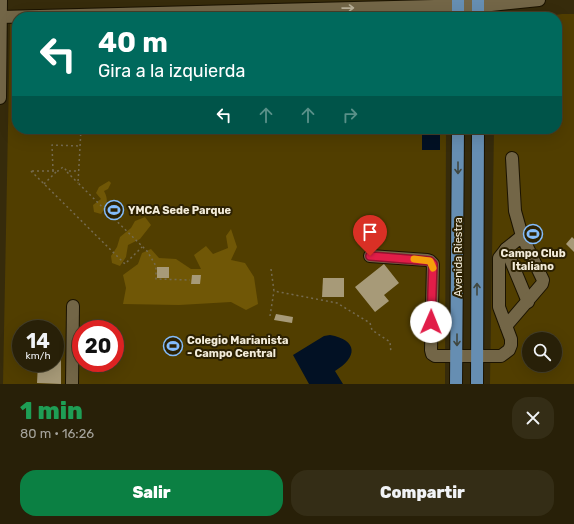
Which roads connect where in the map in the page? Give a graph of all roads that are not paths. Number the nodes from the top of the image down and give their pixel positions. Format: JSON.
{"nodes":[{"id":1,"x":1,"y":0,"type":"edge"},
{"id":2,"x":539,"y":0,"type":"edge"},
{"id":3,"x":478,"y":7,"type":"edge"},
{"id":4,"x":458,"y":8,"type":"edge"},
{"id":5,"x":217,"y":12,"type":"edge"},
{"id":6,"x":1,"y":16,"type":"edge"},
{"id":7,"x":12,"y":16,"type":"edge"},
{"id":8,"x":0,"y":98,"type":"edge"},
{"id":9,"x":458,"y":134,"type":"edge"},
{"id":10,"x":478,"y":134,"type":"edge"},
{"id":11,"x":512,"y":158,"type":"dead end"},
{"id":12,"x":522,"y":236,"type":"junction"},
{"id":13,"x":506,"y":248,"type":"junction"},
{"id":14,"x":370,"y":256,"type":"dead end"},
{"id":15,"x":528,"y":302,"type":"junction"},
{"id":16,"x":73,"y":306,"type":"dead end"},
{"id":17,"x":506,"y":326,"type":"junction"},
{"id":18,"x":457,"y":356,"type":"junction"},
{"id":19,"x":477,"y":356,"type":"junction"},
{"id":20,"x":72,"y":384,"type":"edge"},
{"id":21,"x":456,"y":384,"type":"edge"},
{"id":22,"x":477,"y":384,"type":"edge"}],
"edges":[{"from":1,"to":6,"type":"street"},
{"from":2,"to":3,"type":"street"},
{"from":3,"to":4,"type":"street"},
{"from":5,"to":4,"type":"street","one_way":true},
{"from":6,"to":7,"type":"street"},
{"from":6,"to":8,"type":"street"},
{"from":9,"to":18,"type":"main road","name":"Avenida Riestra","one_way":true},
{"from":19,"to":10,"type":"main road","name":"Avenida Riestra","one_way":true},
{"from":11,"to":12,"type":"street"},
{"from":12,"to":13,"type":"street"},
{"from":12,"to":15,"type":"street"},
{"from":13,"to":15,"type":"street"},
{"from":13,"to":17,"type":"street"},
{"from":14,"to":18,"type":"street"},
{"from":15,"to":17,"type":"street"},
{"from":16,"to":20,"type":"street"},
{"from":17,"to":19,"type":"street"},
{"from":18,"to":19,"type":"street"},
{"from":18,"to":21,"type":"main road","name":"Avenida Riestra"},
{"from":19,"to":22,"type":"main road","name":"Avenida Riestra"}]}
